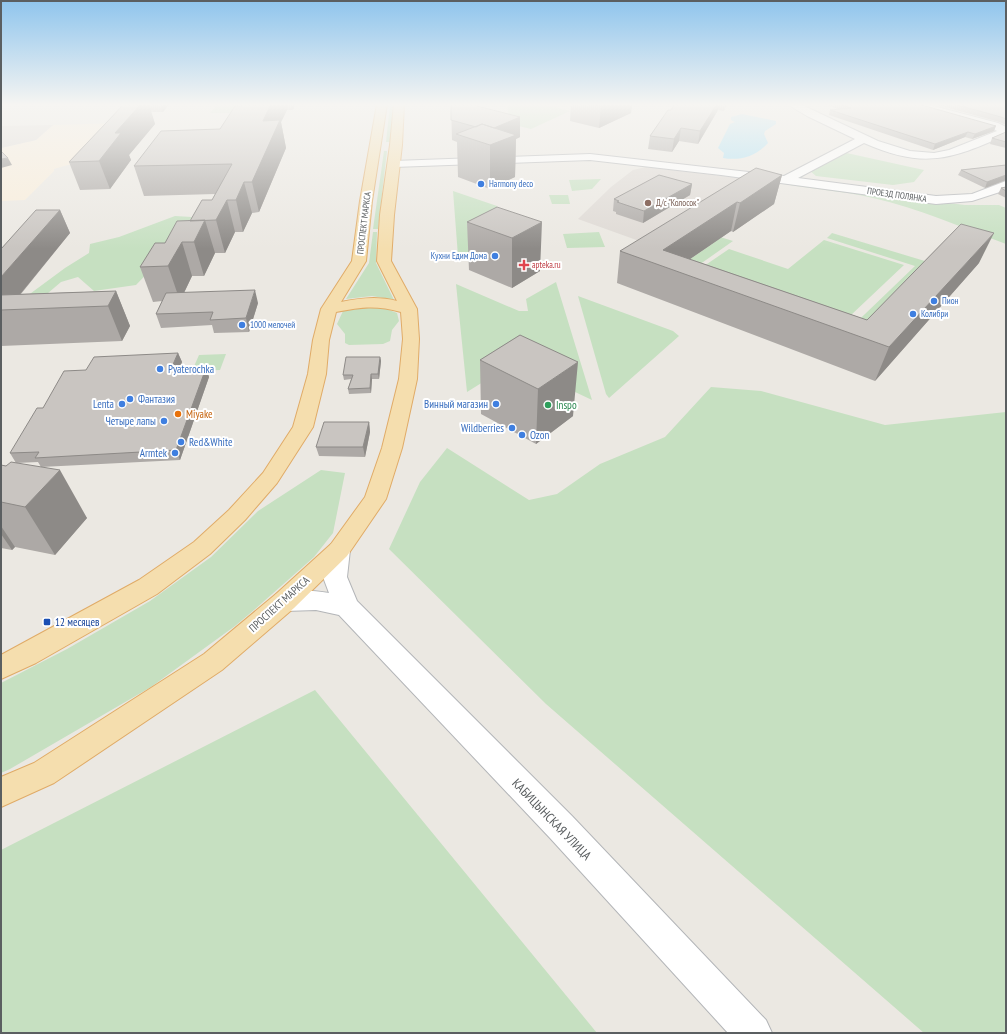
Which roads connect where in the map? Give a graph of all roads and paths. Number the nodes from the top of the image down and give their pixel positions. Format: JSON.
{"nodes":[{"id":1,"x":374,"y":152,"type":"edge"},
{"id":2,"x":395,"y":152,"type":"edge"},
{"id":3,"x":838,"y":152,"type":"edge"},
{"id":4,"x":898,"y":152,"type":"edge"},
{"id":5,"x":951,"y":152,"type":"edge"},
{"id":6,"x":394,"y":164,"type":"junction"},
{"id":7,"x":787,"y":179,"type":"junction"},
{"id":8,"x":1006,"y":185,"type":"edge"},
{"id":9,"x":328,"y":309,"type":"junction"},
{"id":10,"x":409,"y":309,"type":"junction"},
{"id":11,"x":339,"y":550,"type":"junction"},
{"id":12,"x":285,"y":601,"type":"junction"},
{"id":13,"x":347,"y":607,"type":"junction"},
{"id":14,"x":1,"y":668,"type":"edge"},
{"id":15,"x":1,"y":792,"type":"edge"},
{"id":16,"x":753,"y":1033,"type":"edge"}],
"edges":[{"from":1,"to":9,"type":"main road","name":"ПРОСПЕКТ МАРКСА"},
{"from":2,"to":6,"type":"main road","name":"ПРОСПЕКТ МАРКСА"},
{"from":3,"to":7,"type":"street"},
{"from":4,"to":5,"type":"street"},
{"from":6,"to":7,"type":"street","name":"ПРОЕЗД ПОЛЯНКА"},
{"from":6,"to":10,"type":"main road","name":"ПРОСПЕКТ МАРКСА"},
{"from":7,"to":8,"type":"street","name":"ПРОЕЗД ПОЛЯНКА"},
{"from":9,"to":10,"type":"main road"},
{"from":9,"to":14,"type":"main road","name":"ПРОСПЕКТ МАРКСА"},
{"from":10,"to":11,"type":"main road","name":"ПРОСПЕКТ МАРКСА"},
{"from":11,"to":12,"type":"main road","name":"ПРОСПЕКТ МАРКСА"},
{"from":11,"to":13,"type":"street"},
{"from":12,"to":13,"type":"street"},
{"from":12,"to":15,"type":"main road","name":"ПРОСПЕКТ МАРКСА"},
{"from":13,"to":16,"type":"street","name":"КАБИЦЫНСКАЯ УЛИЦА"}]}
